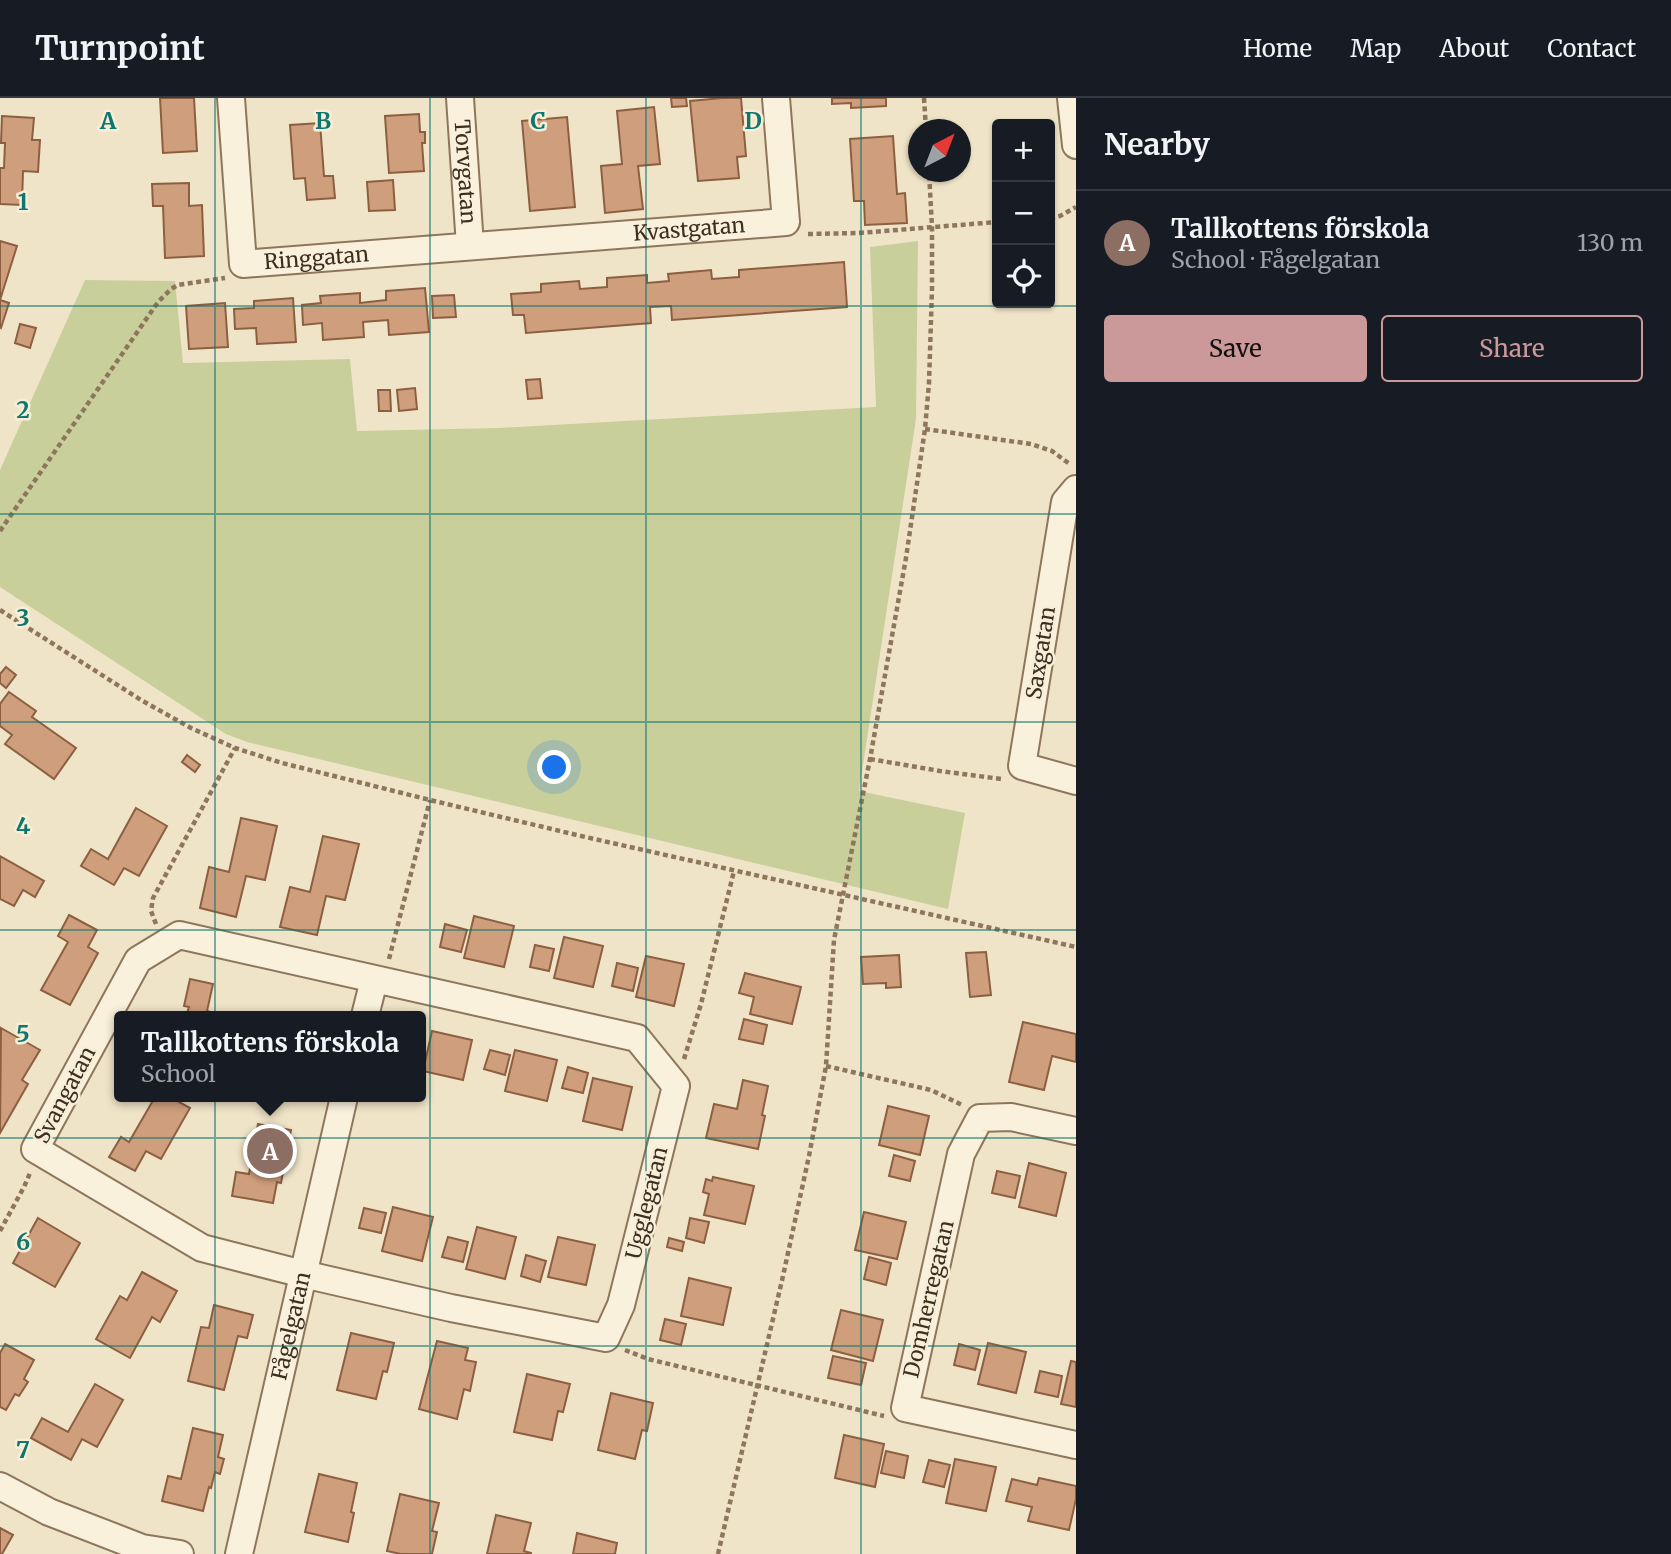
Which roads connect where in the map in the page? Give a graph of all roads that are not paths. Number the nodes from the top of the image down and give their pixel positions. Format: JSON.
{"nodes":[{"id":1,"x":231,"y":98,"type":"edge"},
{"id":2,"x":460,"y":98,"type":"edge"},
{"id":3,"x":776,"y":98,"type":"edge"},
{"id":4,"x":1071,"y":98,"type":"edge"},
{"id":5,"x":1076,"y":145,"type":"edge"},
{"id":6,"x":470,"y":246,"type":"junction"},
{"id":7,"x":1076,"y":489,"type":"edge"},
{"id":8,"x":1076,"y":780,"type":"edge"},
{"id":9,"x":374,"y":980,"type":"junction"},
{"id":10,"x":366,"y":1011,"type":"edge"},
{"id":11,"x":343,"y":1102,"type":"edge"},
{"id":12,"x":1076,"y":1131,"type":"edge"},
{"id":13,"x":303,"y":1274,"type":"junction"},
{"id":14,"x":1076,"y":1445,"type":"edge"},
{"id":15,"x":0,"y":1486,"type":"edge"},
{"id":16,"x":180,"y":1554,"type":"edge"},
{"id":17,"x":239,"y":1554,"type":"edge"}],
"edges":[{"from":1,"to":6,"type":"street","name":"Ringgatan"},
{"from":2,"to":6,"type":"street","name":"Torvgatan"},
{"from":3,"to":6,"type":"street","name":"Kvastgatan"},
{"from":4,"to":5,"type":"street"},
{"from":7,"to":8,"type":"street","name":"Saxgatan"},
{"from":9,"to":10,"type":"street"},
{"from":9,"to":13,"type":"street","name":"Svangatan"},
{"from":9,"to":13,"type":"street","name":"Ugglegatan"},
{"from":11,"to":13,"type":"street","name":"Fågelgatan"},
{"from":12,"to":14,"type":"street","name":"Domherregatan"},
{"from":13,"to":17,"type":"street","name":"Fågelgatan"},
{"from":15,"to":16,"type":"street"}]}
